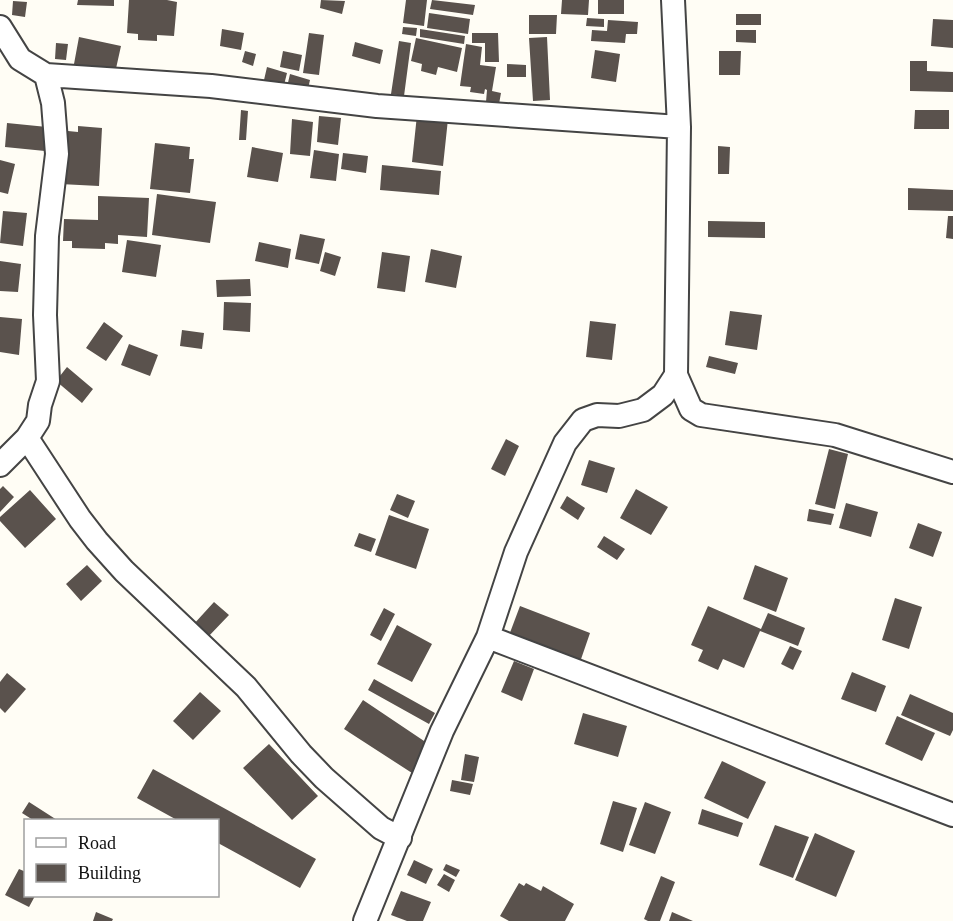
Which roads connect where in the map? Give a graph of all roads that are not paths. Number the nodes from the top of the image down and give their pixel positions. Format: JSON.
{"nodes":[{"id":1,"x":673,"y":0,"type":"edge"},
{"id":2,"x":0,"y":27,"type":"edge"},
{"id":3,"x":46,"y":75,"type":"junction"},
{"id":4,"x":679,"y":127,"type":"junction"},
{"id":5,"x":676,"y":375,"type":"junction"},
{"id":6,"x":27,"y":438,"type":"junction"},
{"id":7,"x":0,"y":465,"type":"edge"},
{"id":8,"x":953,"y":472,"type":"edge"},
{"id":9,"x":488,"y":637,"type":"junction"},
{"id":10,"x":953,"y":815,"type":"edge"},
{"id":11,"x":400,"y":838,"type":"junction"},
{"id":12,"x":365,"y":921,"type":"edge"}],
"edges":[{"from":1,"to":4,"type":"street"},
{"from":2,"to":3,"type":"street"},
{"from":3,"to":4,"type":"street"},
{"from":3,"to":6,"type":"street"},
{"from":4,"to":5,"type":"street"},
{"from":5,"to":8,"type":"street"},
{"from":5,"to":9,"type":"street"},
{"from":6,"to":7,"type":"street"},
{"from":6,"to":11,"type":"street"},
{"from":9,"to":10,"type":"street"},
{"from":9,"to":11,"type":"street"},
{"from":11,"to":12,"type":"street"}]}
